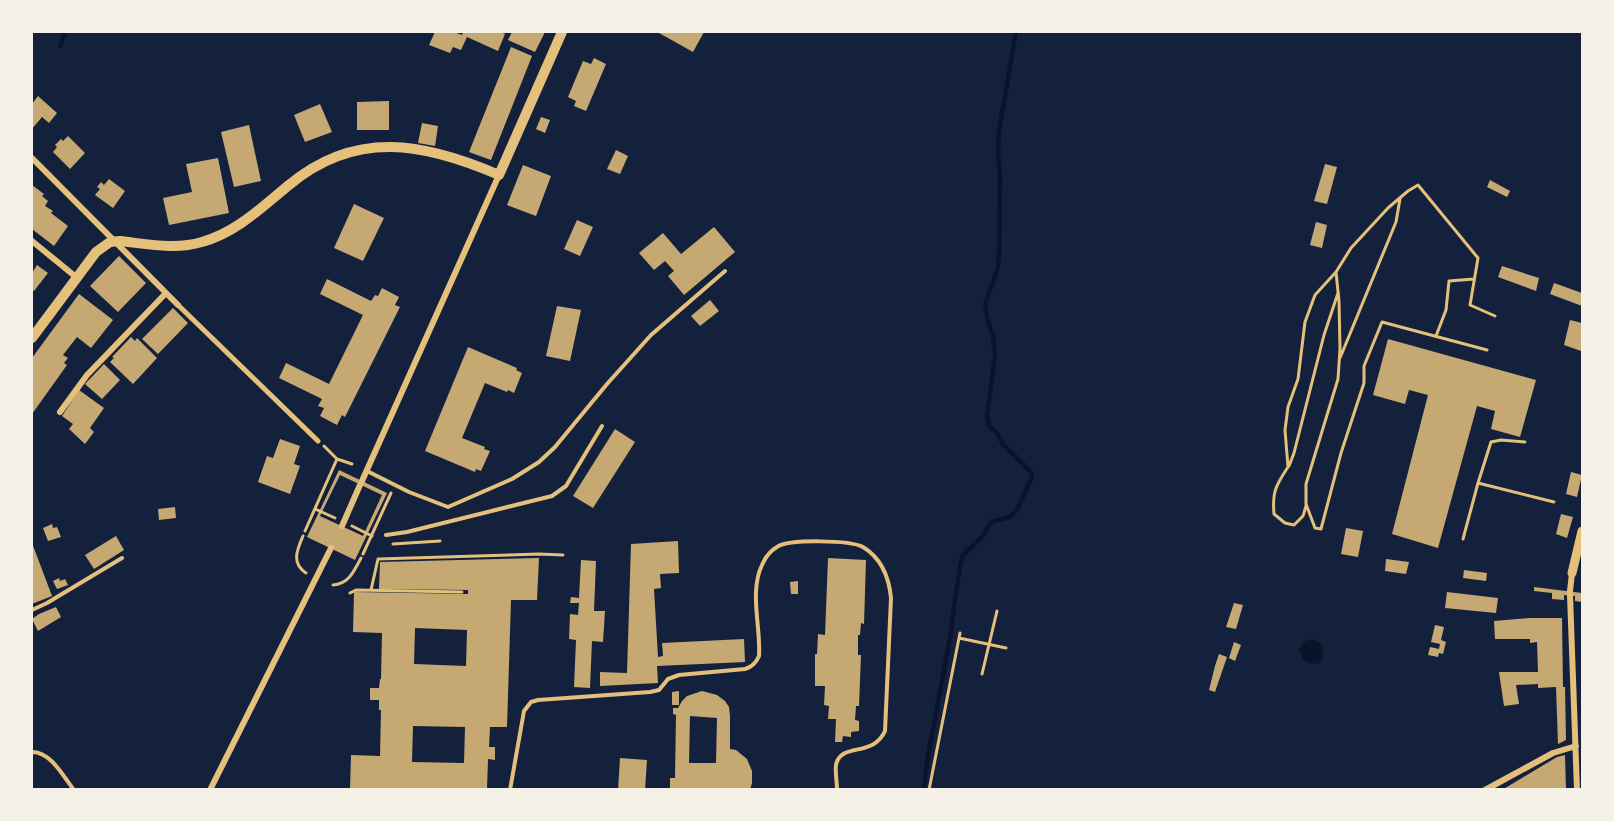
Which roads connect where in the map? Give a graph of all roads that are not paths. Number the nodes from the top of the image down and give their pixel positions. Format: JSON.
{"nodes":[{"id":1,"x":562,"y":32,"type":"edge"},
{"id":2,"x":32,"y":158,"type":"edge"},
{"id":3,"x":499,"y":175,"type":"junction"},
{"id":4,"x":32,"y":241,"type":"edge"},
{"id":5,"x":113,"y":241,"type":"junction"},
{"id":6,"x":725,"y":271,"type":"dead end"},
{"id":7,"x":76,"y":277,"type":"junction"},
{"id":8,"x":166,"y":293,"type":"junction"},
{"id":9,"x":178,"y":305,"type":"joint"},
{"id":10,"x":32,"y":338,"type":"edge"},
{"id":11,"x":60,"y":412,"type":"dead end"},
{"id":12,"x":602,"y":426,"type":"dead end"},
{"id":13,"x":318,"y":441,"type":"road end"},
{"id":14,"x":367,"y":471,"type":"junction"},
{"id":15,"x":342,"y":526,"type":"dead end"},
{"id":16,"x":1582,"y":531,"type":"edge"},
{"id":17,"x":386,"y":535,"type":"dead end"},
{"id":18,"x":332,"y":549,"type":"dead end"},
{"id":19,"x":122,"y":558,"type":"dead end"},
{"id":20,"x":1572,"y":573,"type":"joint"},
{"id":21,"x":32,"y":610,"type":"edge"},
{"id":22,"x":1576,"y":746,"type":"junction"},
{"id":23,"x":32,"y":752,"type":"edge"},
{"id":24,"x":1580,"y":773,"type":"edge"},
{"id":25,"x":74,"y":789,"type":"edge"},
{"id":26,"x":210,"y":789,"type":"edge"},
{"id":27,"x":510,"y":789,"type":"edge"},
{"id":28,"x":837,"y":789,"type":"edge"},
{"id":29,"x":1485,"y":789,"type":"edge"},
{"id":30,"x":1577,"y":789,"type":"edge"}],
"edges":[{"from":1,"to":3,"type":"main road"},
{"from":2,"to":5,"type":"street"},
{"from":3,"to":5,"type":"main road"},
{"from":3,"to":14,"type":"street"},
{"from":4,"to":7,"type":"street"},
{"from":5,"to":7,"type":"main road"},
{"from":5,"to":8,"type":"street"},
{"from":6,"to":14,"type":"lane"},
{"from":7,"to":10,"type":"main road"},
{"from":8,"to":9,"type":"street"},
{"from":8,"to":11,"type":"street"},
{"from":9,"to":13,"type":"street"},
{"from":12,"to":17,"type":"lane"},
{"from":14,"to":15,"type":"street"},
{"from":16,"to":20,"type":"street"},
{"from":18,"to":26,"type":"street"},
{"from":19,"to":21,"type":"lane"},
{"from":20,"to":22,"type":"street"},
{"from":22,"to":24,"type":"street"},
{"from":22,"to":29,"type":"street"},
{"from":23,"to":25,"type":"lane"},
{"from":24,"to":30,"type":"street"},
{"from":27,"to":28,"type":"lane"}]}
